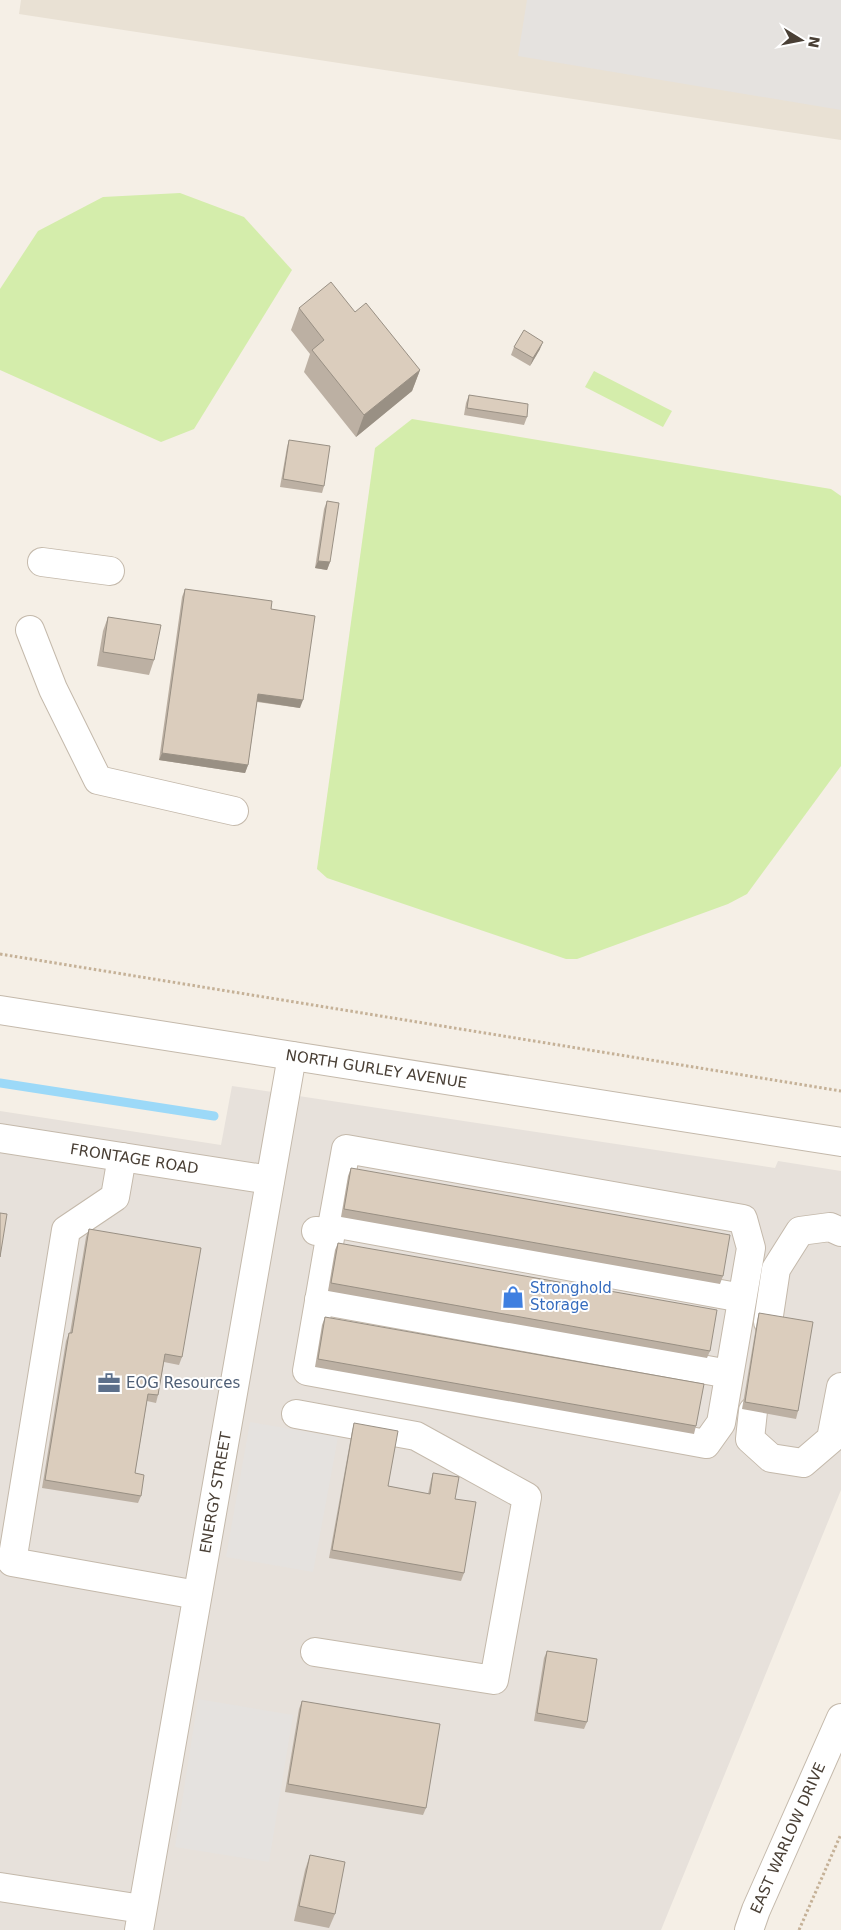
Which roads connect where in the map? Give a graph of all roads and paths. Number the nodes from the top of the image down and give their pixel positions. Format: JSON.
{"nodes":[{"id":1,"x":42,"y":562,"type":"dead end"},
{"id":2,"x":110,"y":571,"type":"dead end"},
{"id":3,"x":30,"y":630,"type":"dead end"},
{"id":4,"x":234,"y":811,"type":"dead end"},
{"id":5,"x":0,"y":954,"type":"edge"},
{"id":6,"x":0,"y":1010,"type":"edge"},
{"id":7,"x":292,"y":1056,"type":"junction"},
{"id":8,"x":841,"y":1091,"type":"edge"},
{"id":9,"x":0,"y":1138,"type":"edge"},
{"id":10,"x":841,"y":1142,"type":"edge"},
{"id":11,"x":122,"y":1157,"type":"junction"},
{"id":12,"x":270,"y":1180,"type":"junction"},
{"id":13,"x":327,"y":1229,"type":"junction"},
{"id":14,"x":841,"y":1232,"type":"edge"},
{"id":15,"x":742,"y":1298,"type":"junction"},
{"id":16,"x":320,"y":1300,"type":"junction"},
{"id":17,"x":768,"y":1322,"type":"edge"},
{"id":18,"x":729,"y":1374,"type":"junction"},
{"id":19,"x":841,"y":1387,"type":"edge"},
{"id":20,"x":753,"y":1411,"type":"edge"},
{"id":21,"x":296,"y":1414,"type":"dead end"},
{"id":22,"x":197,"y":1595,"type":"junction"},
{"id":23,"x":315,"y":1652,"type":"dead end"},
{"id":24,"x":841,"y":1718,"type":"edge"},
{"id":25,"x":841,"y":1834,"type":"edge"},
{"id":26,"x":0,"y":1887,"type":"edge"},
{"id":27,"x":141,"y":1920,"type":"edge"},
{"id":28,"x":749,"y":1930,"type":"edge"},
{"id":29,"x":799,"y":1930,"type":"edge"}],
"edges":[{"from":1,"to":2,"type":"street"},
{"from":3,"to":4,"type":"street"},
{"from":5,"to":8,"type":"path"},
{"from":6,"to":7,"type":"street","name":"NORTH GURLEY AVENUE"},
{"from":7,"to":10,"type":"street","name":"NORTH GURLEY AVENUE"},
{"from":7,"to":12,"type":"street","name":"ENERGY STREET"},
{"from":9,"to":11,"type":"street","name":"FRONTAGE ROAD"},
{"from":11,"to":12,"type":"street","name":"FRONTAGE ROAD"},
{"from":11,"to":22,"type":"street"},
{"from":12,"to":22,"type":"street","name":"ENERGY STREET"},
{"from":13,"to":15,"type":"street"},
{"from":13,"to":15,"type":"street"},
{"from":13,"to":16,"type":"street"},
{"from":14,"to":17,"type":"street"},
{"from":15,"to":18,"type":"street"},
{"from":16,"to":18,"type":"street"},
{"from":16,"to":18,"type":"street"},
{"from":19,"to":20,"type":"street"},
{"from":21,"to":23,"type":"street"},
{"from":22,"to":27,"type":"street","name":"ENERGY STREET"},
{"from":24,"to":28,"type":"street","name":"EAST WARLOW DRIVE"},
{"from":25,"to":29,"type":"path"},
{"from":26,"to":27,"type":"street"}]}
